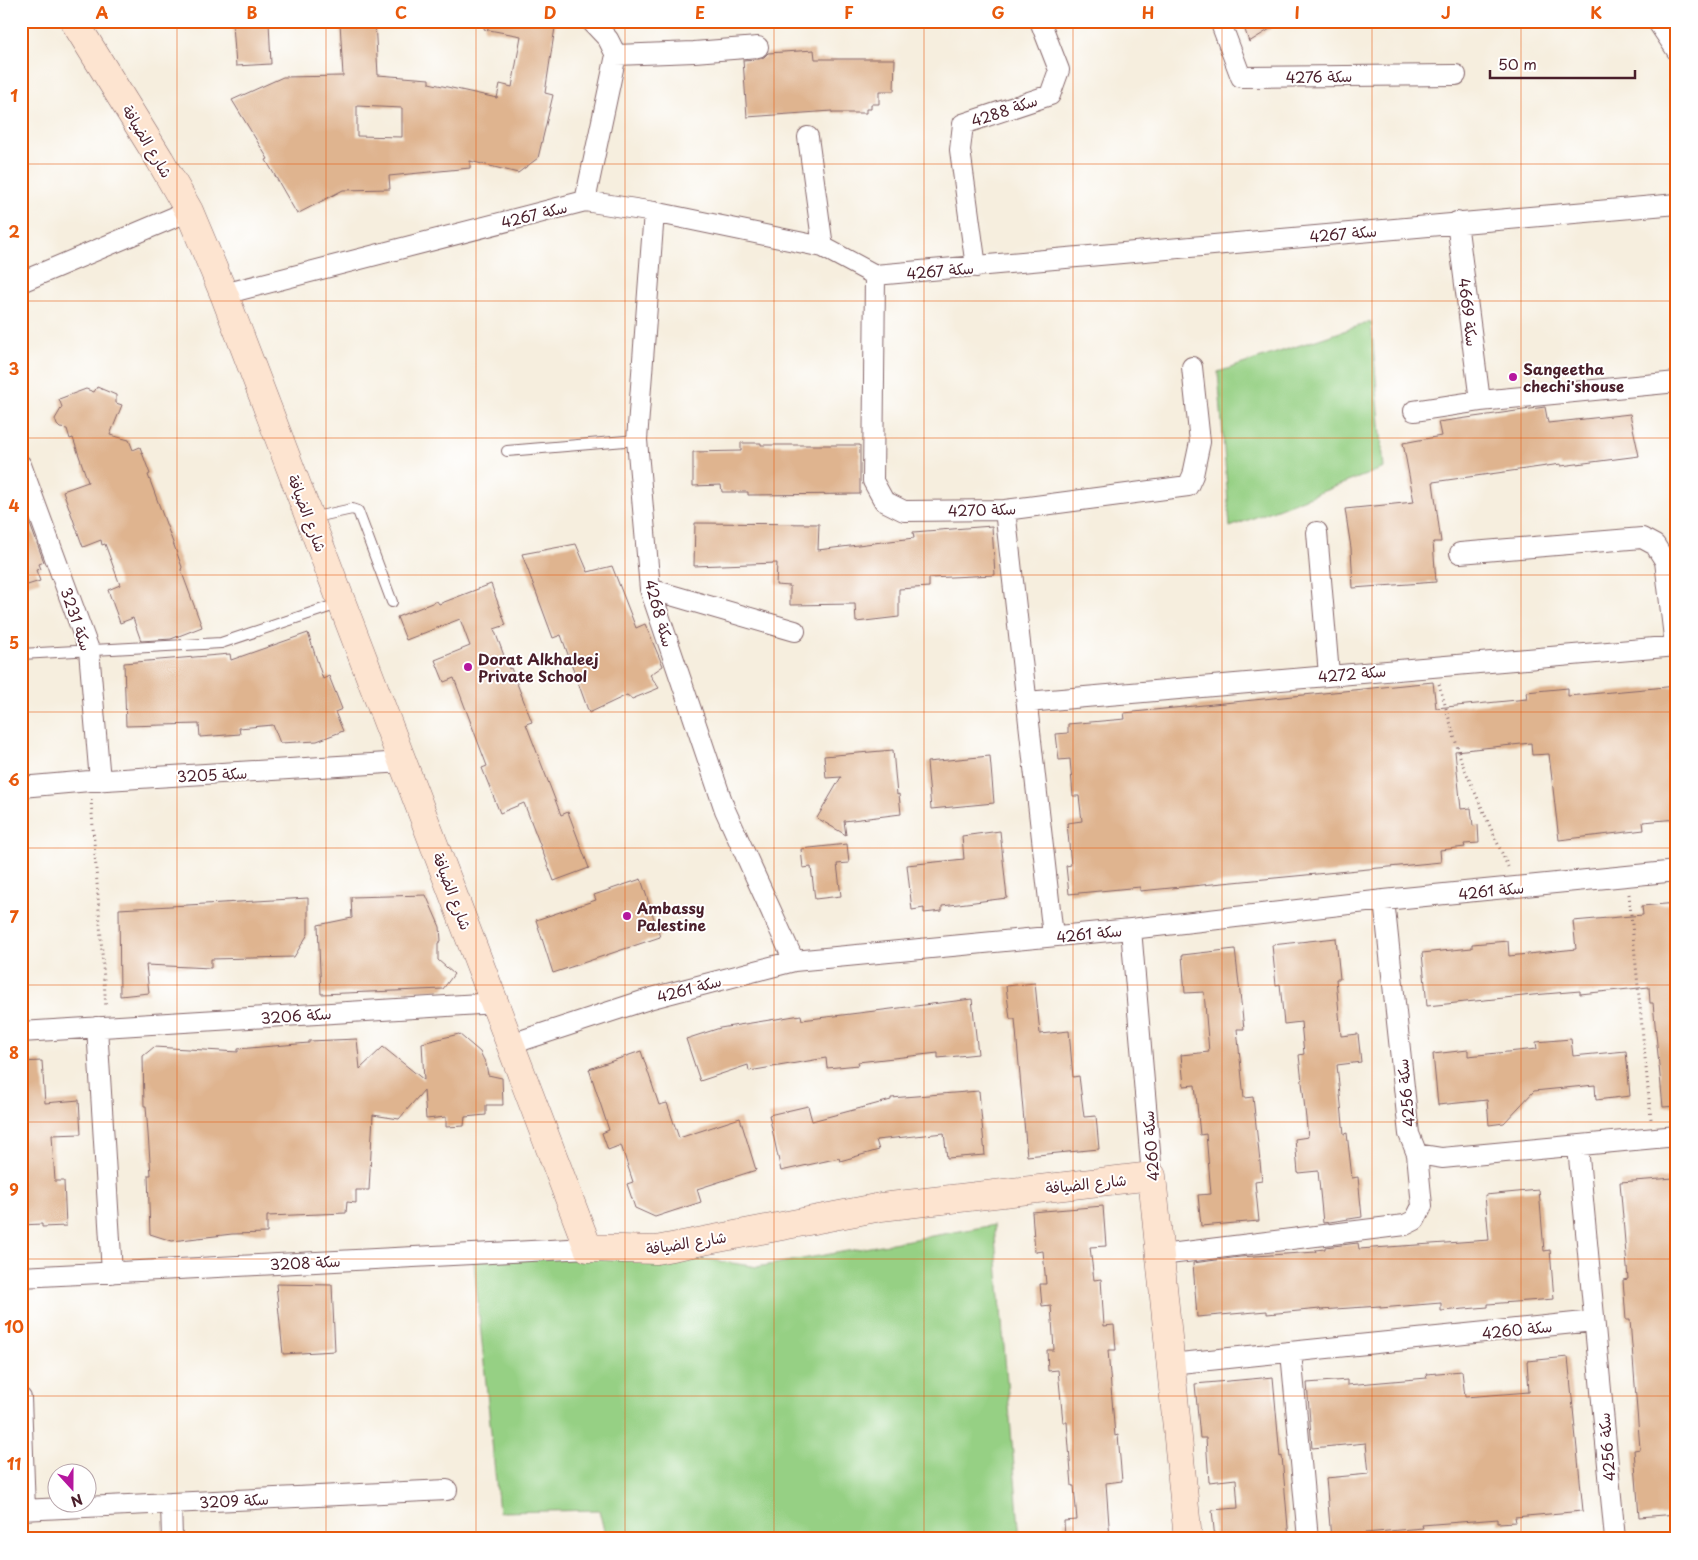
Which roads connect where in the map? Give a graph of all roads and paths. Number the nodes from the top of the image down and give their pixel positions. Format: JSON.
{"nodes":[{"id":1,"x":74,"y":21,"type":"edge"},
{"id":2,"x":590,"y":21,"type":"edge"},
{"id":3,"x":1040,"y":21,"type":"edge"},
{"id":4,"x":1220,"y":21,"type":"edge"},
{"id":5,"x":1657,"y":21,"type":"edge"},
{"id":6,"x":758,"y":47,"type":"dead end"},
{"id":7,"x":1677,"y":51,"type":"edge"},
{"id":8,"x":616,"y":55,"type":"junction"},
{"id":9,"x":1456,"y":75,"type":"dead end"},
{"id":10,"x":808,"y":137,"type":"dead end"},
{"id":11,"x":585,"y":201,"type":"junction"},
{"id":12,"x":1677,"y":204,"type":"edge"},
{"id":13,"x":189,"y":211,"type":"junction"},
{"id":14,"x":654,"y":212,"type":"junction"},
{"id":15,"x":1457,"y":222,"type":"junction"},
{"id":16,"x":823,"y":247,"type":"junction"},
{"id":17,"x":976,"y":266,"type":"junction"},
{"id":18,"x":875,"y":275,"type":"junction"},
{"id":19,"x":21,"y":282,"type":"edge"},
{"id":20,"x":224,"y":294,"type":"junction"},
{"id":21,"x":1192,"y":367,"type":"dead end"},
{"id":22,"x":1677,"y":382,"type":"edge"},
{"id":23,"x":1480,"y":401,"type":"junction"},
{"id":24,"x":1414,"y":411,"type":"dead end"},
{"id":25,"x":637,"y":440,"type":"junction"},
{"id":26,"x":507,"y":451,"type":"dead end"},
{"id":27,"x":21,"y":465,"type":"edge"},
{"id":28,"x":1006,"y":510,"type":"junction"},
{"id":29,"x":310,"y":518,"type":"junction"},
{"id":30,"x":1317,"y":532,"type":"dead end"},
{"id":31,"x":1460,"y":553,"type":"dead end"},
{"id":32,"x":650,"y":588,"type":"junction"},
{"id":33,"x":342,"y":602,"type":"junction"},
{"id":34,"x":392,"y":602,"type":"dead end"},
{"id":35,"x":795,"y":631,"type":"dead end"},
{"id":36,"x":1676,"y":646,"type":"edge"},
{"id":37,"x":89,"y":650,"type":"junction"},
{"id":38,"x":21,"y":654,"type":"edge"},
{"id":39,"x":1434,"y":666,"type":"junction"},
{"id":40,"x":1329,"y":675,"type":"junction"},
{"id":41,"x":1027,"y":702,"type":"junction"},
{"id":42,"x":404,"y":762,"type":"junction"},
{"id":43,"x":95,"y":781,"type":"junction"},
{"id":44,"x":21,"y":787,"type":"edge"},
{"id":45,"x":1677,"y":871,"type":"edge"},
{"id":46,"x":1628,"y":876,"type":"junction"},
{"id":47,"x":1517,"y":887,"type":"junction"},
{"id":48,"x":1384,"y":900,"type":"junction"},
{"id":49,"x":1132,"y":929,"type":"junction"},
{"id":50,"x":1053,"y":936,"type":"junction"},
{"id":51,"x":794,"y":961,"type":"junction"},
{"id":52,"x":496,"y":1003,"type":"junction"},
{"id":53,"x":102,"y":1027,"type":"junction"},
{"id":54,"x":21,"y":1032,"type":"edge"},
{"id":55,"x":511,"y":1044,"type":"junction"},
{"id":56,"x":1677,"y":1136,"type":"edge"},
{"id":57,"x":1653,"y":1138,"type":"junction"},
{"id":58,"x":1578,"y":1147,"type":"junction"},
{"id":59,"x":1417,"y":1154,"type":"junction"},
{"id":60,"x":1152,"y":1176,"type":"junction"},
{"id":61,"x":588,"y":1248,"type":"junction"},
{"id":62,"x":1161,"y":1255,"type":"junction"},
{"id":63,"x":112,"y":1272,"type":"junction"},
{"id":64,"x":21,"y":1278,"type":"edge"},
{"id":65,"x":1594,"y":1321,"type":"junction"},
{"id":66,"x":1291,"y":1352,"type":"junction"},
{"id":67,"x":1170,"y":1364,"type":"junction"},
{"id":68,"x":21,"y":1398,"type":"edge"},
{"id":69,"x":447,"y":1490,"type":"dead end"},
{"id":70,"x":171,"y":1503,"type":"junction"},
{"id":71,"x":23,"y":1510,"type":"edge"},
{"id":72,"x":172,"y":1539,"type":"edge"},
{"id":73,"x":1188,"y":1539,"type":"edge"},
{"id":74,"x":1308,"y":1539,"type":"edge"},
{"id":75,"x":1615,"y":1539,"type":"edge"}],
"edges":[{"from":1,"to":13,"type":"street","name":"شارع الضيافة"},
{"from":2,"to":8,"type":"street"},
{"from":3,"to":17,"type":"street","name":"سكة 4288"},
{"from":4,"to":9,"type":"street","name":"سكة 4276"},
{"from":5,"to":7,"type":"street"},
{"from":6,"to":8,"type":"street"},
{"from":8,"to":11,"type":"street"},
{"from":10,"to":16,"type":"street"},
{"from":11,"to":14,"type":"street","name":"سكة 4267"},
{"from":11,"to":20,"type":"street","name":"سكة 4267"},
{"from":12,"to":15,"type":"street","name":"سكة 4267"},
{"from":13,"to":19,"type":"street"},
{"from":13,"to":20,"type":"street","name":"شارع الضيافة"},
{"from":14,"to":16,"type":"street","name":"سكة 4267"},
{"from":14,"to":25,"type":"street","name":"سكة 4268"},
{"from":15,"to":17,"type":"street","name":"سكة 4267"},
{"from":15,"to":23,"type":"street","name":"سكة 4669"},
{"from":16,"to":18,"type":"street","name":"سكة 4267"},
{"from":17,"to":18,"type":"street","name":"سكة 4267"},
{"from":18,"to":28,"type":"street","name":"سكة 4270"},
{"from":20,"to":29,"type":"street","name":"شارع الضيافة"},
{"from":21,"to":28,"type":"street","name":"سكة 4270"},
{"from":22,"to":23,"type":"street"},
{"from":23,"to":24,"type":"street"},
{"from":25,"to":26,"type":"lane"},
{"from":25,"to":32,"type":"street","name":"سكة 4268"},
{"from":27,"to":37,"type":"street","name":"سكة 3231"},
{"from":28,"to":41,"type":"street"},
{"from":29,"to":33,"type":"street","name":"شارع الضيافة"},
{"from":29,"to":34,"type":"lane"},
{"from":30,"to":40,"type":"street"},
{"from":31,"to":36,"type":"street"},
{"from":32,"to":35,"type":"street"},
{"from":32,"to":51,"type":"street","name":"سكة 4268"},
{"from":33,"to":37,"type":"lane"},
{"from":33,"to":42,"type":"street","name":"شارع الضيافة"},
{"from":36,"to":39,"type":"street","name":"سكة 4272"},
{"from":37,"to":38,"type":"lane"},
{"from":37,"to":43,"type":"street","name":"سكة 3231"},
{"from":39,"to":40,"type":"street","name":"سكة 4272"},
{"from":39,"to":47,"type":"path"},
{"from":40,"to":41,"type":"street","name":"سكة 4272"},
{"from":41,"to":50,"type":"street"},
{"from":42,"to":43,"type":"street","name":"سكة 3205"},
{"from":42,"to":52,"type":"street","name":"شارع الضيافة"},
{"from":43,"to":44,"type":"street","name":"سكة 3205"},
{"from":43,"to":53,"type":"path"},
{"from":45,"to":46,"type":"street","name":"سكة 4261"},
{"from":46,"to":47,"type":"street","name":"سكة 4261"},
{"from":46,"to":57,"type":"path"},
{"from":47,"to":48,"type":"street","name":"سكة 4261"},
{"from":48,"to":49,"type":"street","name":"سكة 4261"},
{"from":48,"to":59,"type":"street","name":"سكة 4256"},
{"from":49,"to":50,"type":"street","name":"سكة 4261"},
{"from":49,"to":60,"type":"street","name":"سكة 4260"},
{"from":50,"to":51,"type":"street","name":"سكة 4261"},
{"from":51,"to":55,"type":"street","name":"سكة 4261"},
{"from":52,"to":53,"type":"street","name":"سكة 3206"},
{"from":52,"to":55,"type":"street","name":"شارع الضيافة"},
{"from":53,"to":54,"type":"street","name":"سكة 3206"},
{"from":53,"to":63,"type":"street"},
{"from":55,"to":61,"type":"street","name":"شارع الضيافة"},
{"from":56,"to":57,"type":"street"},
{"from":57,"to":58,"type":"street"},
{"from":58,"to":59,"type":"street"},
{"from":58,"to":65,"type":"street","name":"سكة 4256"},
{"from":59,"to":62,"type":"street","name":"سكة 4256"},
{"from":60,"to":61,"type":"street","name":"شارع الضيافة"},
{"from":60,"to":62,"type":"street","name":"سكة 4260"},
{"from":61,"to":63,"type":"street","name":"سكة 3208"},
{"from":62,"to":67,"type":"street","name":"سكة 4260"},
{"from":63,"to":64,"type":"street","name":"سكة 3208"},
{"from":65,"to":66,"type":"street","name":"سكة 4260"},
{"from":65,"to":75,"type":"street","name":"سكة 4256"},
{"from":66,"to":67,"type":"street","name":"سكة 4260"},
{"from":66,"to":74,"type":"street"},
{"from":67,"to":73,"type":"street","name":"سكة 4260"},
{"from":68,"to":71,"type":"street"},
{"from":69,"to":70,"type":"street","name":"سكة 3209"},
{"from":70,"to":71,"type":"street","name":"سكة 3209"},
{"from":70,"to":72,"type":"street"}]}
